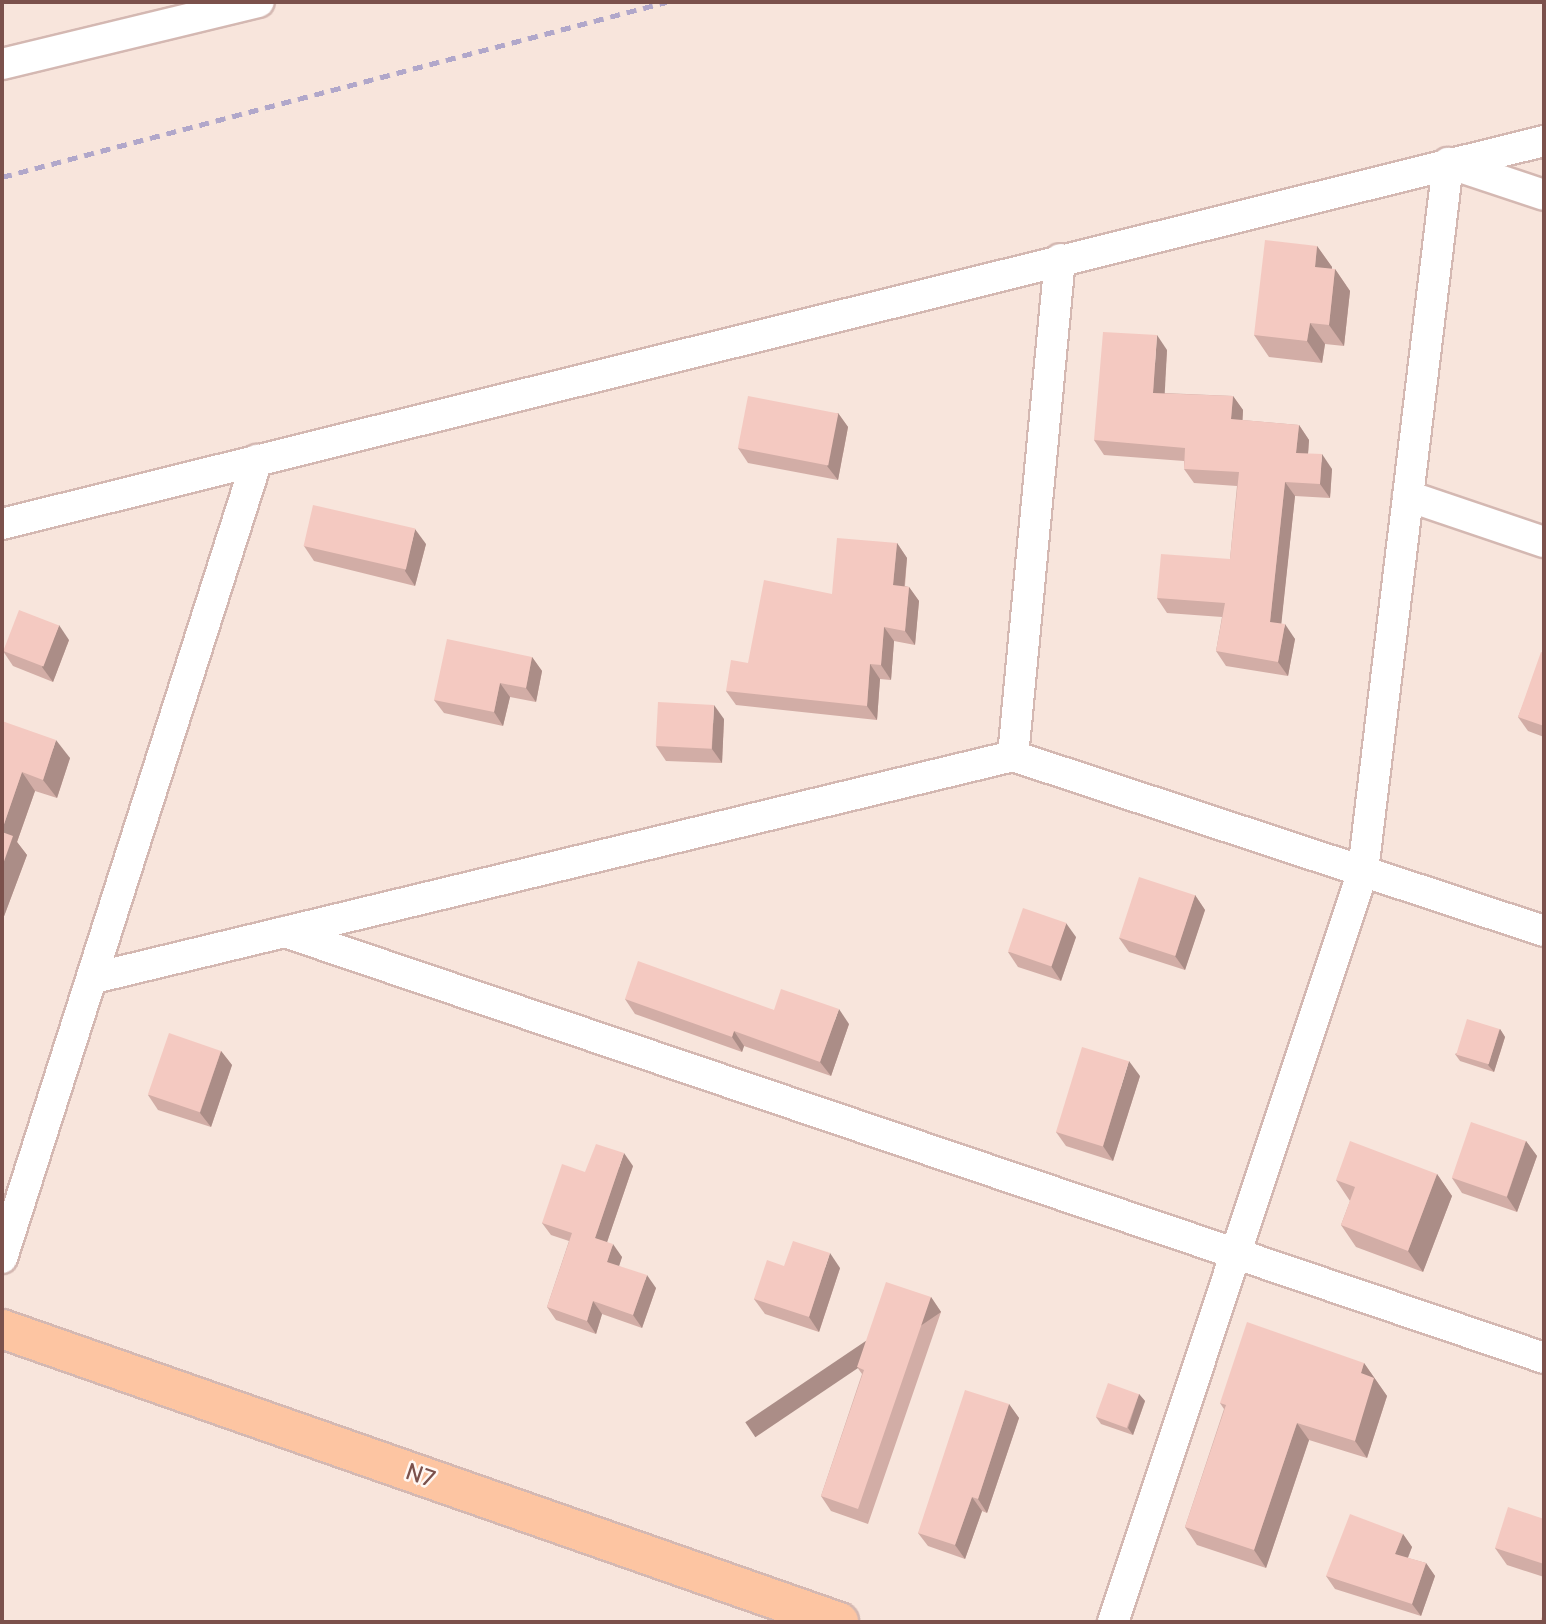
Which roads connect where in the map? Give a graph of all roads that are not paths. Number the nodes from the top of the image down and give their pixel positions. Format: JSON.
{"nodes":[{"id":1,"x":259,"y":2,"type":"edge"},
{"id":2,"x":2,"y":64,"type":"edge"},
{"id":3,"x":1544,"y":141,"type":"edge"},
{"id":4,"x":1448,"y":163,"type":"junction"},
{"id":5,"x":1544,"y":195,"type":"edge"},
{"id":6,"x":1060,"y":259,"type":"junction"},
{"id":7,"x":257,"y":460,"type":"junction"},
{"id":8,"x":1408,"y":496,"type":"junction"},
{"id":9,"x":2,"y":524,"type":"edge"},
{"id":10,"x":1544,"y":542,"type":"edge"},
{"id":11,"x":1013,"y":756,"type":"junction"},
{"id":12,"x":1363,"y":871,"type":"junction"},
{"id":13,"x":1544,"y":931,"type":"edge"},
{"id":14,"x":284,"y":932,"type":"junction"},
{"id":15,"x":94,"y":978,"type":"junction"},
{"id":16,"x":1236,"y":1254,"type":"junction"},
{"id":17,"x":2,"y":1258,"type":"edge"},
{"id":18,"x":2,"y":1329,"type":"edge"},
{"id":19,"x":1544,"y":1358,"type":"edge"},
{"id":20,"x":839,"y":1622,"type":"edge"},
{"id":21,"x":1113,"y":1622,"type":"edge"}],
"edges":[{"from":1,"to":2,"type":"street"},
{"from":3,"to":4,"type":"street"},
{"from":4,"to":5,"type":"street"},
{"from":4,"to":6,"type":"street"},
{"from":4,"to":8,"type":"street"},
{"from":6,"to":7,"type":"street"},
{"from":6,"to":11,"type":"street"},
{"from":7,"to":9,"type":"street"},
{"from":7,"to":15,"type":"street"},
{"from":8,"to":10,"type":"street"},
{"from":8,"to":12,"type":"street"},
{"from":11,"to":12,"type":"street"},
{"from":11,"to":14,"type":"street"},
{"from":12,"to":13,"type":"street"},
{"from":12,"to":16,"type":"street"},
{"from":14,"to":15,"type":"street"},
{"from":14,"to":16,"type":"street"},
{"from":15,"to":17,"type":"street"},
{"from":16,"to":19,"type":"street"},
{"from":16,"to":21,"type":"street"},
{"from":18,"to":20,"type":"main road","name":"N7"}]}
